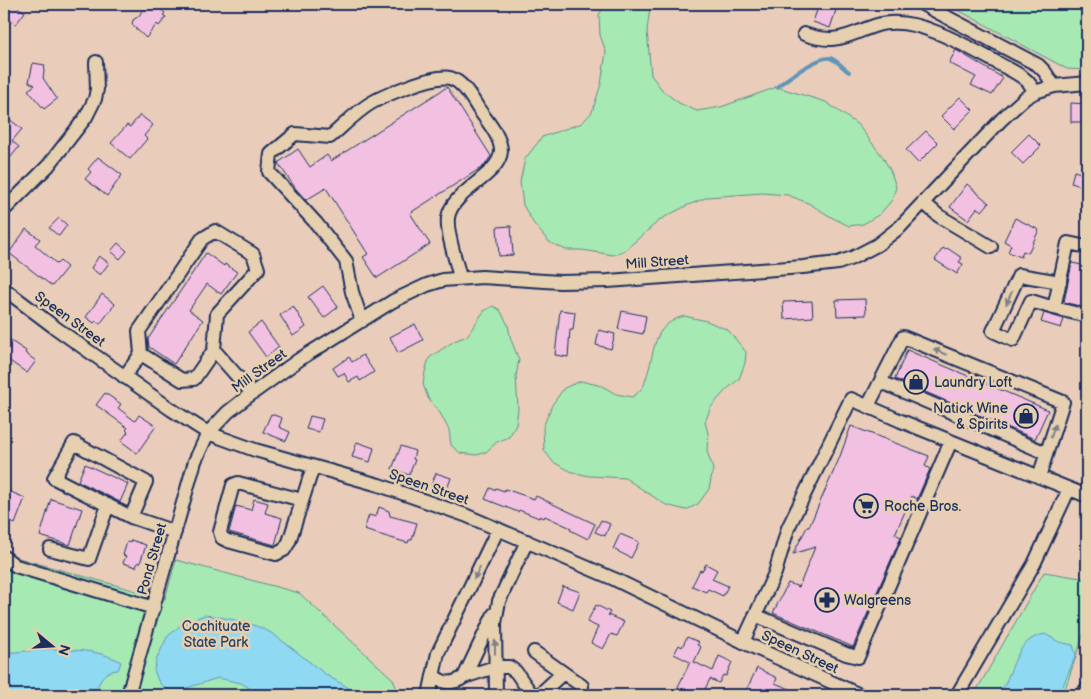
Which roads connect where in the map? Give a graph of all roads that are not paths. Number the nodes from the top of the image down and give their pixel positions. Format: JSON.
{"nodes":[{"id":1,"x":922,"y":4,"type":"edge"},
{"id":2,"x":804,"y":34,"type":"dead end"},
{"id":3,"x":96,"y":62,"type":"dead end"},
{"id":4,"x":1087,"y":83,"type":"edge"},
{"id":5,"x":1054,"y":86,"type":"junction"},
{"id":6,"x":1035,"y":92,"type":"junction"},
{"id":7,"x":924,"y":203,"type":"junction"},
{"id":8,"x":4,"y":210,"type":"edge"},
{"id":9,"x":991,"y":247,"type":"dead end"},
{"id":10,"x":1087,"y":247,"type":"edge"},
{"id":11,"x":460,"y":278,"type":"junction"},
{"id":12,"x":1060,"y":282,"type":"junction"},
{"id":13,"x":4,"y":289,"type":"edge"},
{"id":14,"x":1054,"y":308,"type":"junction"},
{"id":15,"x":1087,"y":316,"type":"edge"},
{"id":16,"x":362,"y":321,"type":"junction"},
{"id":17,"x":214,"y":350,"type":"junction"},
{"id":18,"x":141,"y":354,"type":"junction"},
{"id":19,"x":124,"y":376,"type":"junction"},
{"id":20,"x":881,"y":382,"type":"junction"},
{"id":21,"x":252,"y":393,"type":"junction"},
{"id":22,"x":868,"y":406,"type":"junction"},
{"id":23,"x":208,"y":433,"type":"junction"},
{"id":24,"x":951,"y":441,"type":"junction"},
{"id":25,"x":1046,"y":453,"type":"junction"},
{"id":26,"x":313,"y":467,"type":"junction"},
{"id":27,"x":1038,"y":477,"type":"junction"},
{"id":28,"x":1069,"y":489,"type":"junction"},
{"id":29,"x":1087,"y":496,"type":"edge"},
{"id":30,"x":302,"y":500,"type":"junction"},
{"id":31,"x":108,"y":505,"type":"junction"},
{"id":32,"x":131,"y":517,"type":"junction"},
{"id":33,"x":498,"y":529,"type":"junction"},
{"id":34,"x":175,"y":532,"type":"junction"},
{"id":35,"x":527,"y":541,"type":"junction"},
{"id":36,"x":50,"y":548,"type":"dead end"},
{"id":37,"x":4,"y":555,"type":"edge"},
{"id":38,"x":499,"y":601,"type":"junction"},
{"id":39,"x":154,"y":608,"type":"junction"},
{"id":40,"x":756,"y":615,"type":"junction"},
{"id":41,"x":743,"y":642,"type":"junction"},
{"id":42,"x":534,"y":652,"type":"dead end"},
{"id":43,"x":495,"y":667,"type":"junction"},
{"id":44,"x":563,"y":673,"type":"junction"},
{"id":45,"x":432,"y":675,"type":"junction"},
{"id":46,"x":464,"y":677,"type":"junction"},
{"id":47,"x":582,"y":686,"type":"dead end"},
{"id":48,"x":1087,"y":691,"type":"edge"},
{"id":49,"x":128,"y":695,"type":"edge"},
{"id":50,"x":429,"y":695,"type":"edge"},
{"id":51,"x":496,"y":695,"type":"edge"},
{"id":52,"x":532,"y":695,"type":"edge"},
{"id":53,"x":540,"y":695,"type":"edge"},
{"id":54,"x":860,"y":695,"type":"edge"},
{"id":55,"x":957,"y":695,"type":"edge"},
{"id":56,"x":1086,"y":695,"type":"edge"}],
"edges":[{"from":1,"to":5,"type":"street"},
{"from":2,"to":6,"type":"street"},
{"from":3,"to":8,"type":"street"},
{"from":4,"to":5,"type":"street","name":"Mill Street"},
{"from":5,"to":6,"type":"street","name":"Mill Street"},
{"from":6,"to":7,"type":"street","name":"Mill Street"},
{"from":7,"to":9,"type":"street"},
{"from":7,"to":11,"type":"street","name":"Mill Street"},
{"from":10,"to":12,"type":"street"},
{"from":11,"to":16,"type":"street","name":"Mill Street"},
{"from":11,"to":16,"type":"street"},
{"from":12,"to":14,"type":"street"},
{"from":12,"to":14,"type":"street","one_way":true},
{"from":13,"to":19,"type":"street","name":"Speen Street"},
{"from":14,"to":15,"type":"street"},
{"from":16,"to":21,"type":"street","name":"Mill Street"},
{"from":17,"to":18,"type":"street"},
{"from":17,"to":18,"type":"street"},
{"from":17,"to":21,"type":"street"},
{"from":18,"to":19,"type":"street"},
{"from":19,"to":23,"type":"street","name":"Speen Street"},
{"from":20,"to":22,"type":"street"},
{"from":20,"to":25,"type":"street"},
{"from":25,"to":20,"type":"street","one_way":true},
{"from":21,"to":23,"type":"street","name":"Mill Street"},
{"from":22,"to":24,"type":"street"},
{"from":22,"to":40,"type":"street"},
{"from":23,"to":26,"type":"street","name":"Speen Street"},
{"from":23,"to":34,"type":"street","name":"Pond Street"},
{"from":24,"to":27,"type":"street"},
{"from":24,"to":40,"type":"street"},
{"from":25,"to":27,"type":"street"},
{"from":26,"to":30,"type":"street"},
{"from":26,"to":33,"type":"street","name":"Speen Street"},
{"from":27,"to":28,"type":"street"},
{"from":28,"to":29,"type":"street"},
{"from":28,"to":55,"type":"street"},
{"from":30,"to":30,"type":"street"},
{"from":31,"to":32,"type":"street"},
{"from":31,"to":32,"type":"street"},
{"from":31,"to":36,"type":"street"},
{"from":32,"to":34,"type":"street"},
{"from":33,"to":35,"type":"street","name":"Speen Street"},
{"from":33,"to":45,"type":"street","one_way":true},
{"from":34,"to":39,"type":"street","name":"Pond Street"},
{"from":35,"to":38,"type":"street"},
{"from":35,"to":41,"type":"street","name":"Speen Street"},
{"from":37,"to":39,"type":"street"},
{"from":43,"to":38,"type":"street","one_way":true},
{"from":38,"to":46,"type":"street"},
{"from":39,"to":49,"type":"street","name":"Pond Street"},
{"from":40,"to":41,"type":"street"},
{"from":41,"to":54,"type":"street","name":"Speen Street"},
{"from":42,"to":44,"type":"street"},
{"from":43,"to":46,"type":"street"},
{"from":43,"to":51,"type":"street"},
{"from":43,"to":52,"type":"street"},
{"from":44,"to":47,"type":"street"},
{"from":44,"to":53,"type":"street"},
{"from":45,"to":46,"type":"street"},
{"from":45,"to":50,"type":"street"},
{"from":48,"to":56,"type":"main road"}]}
